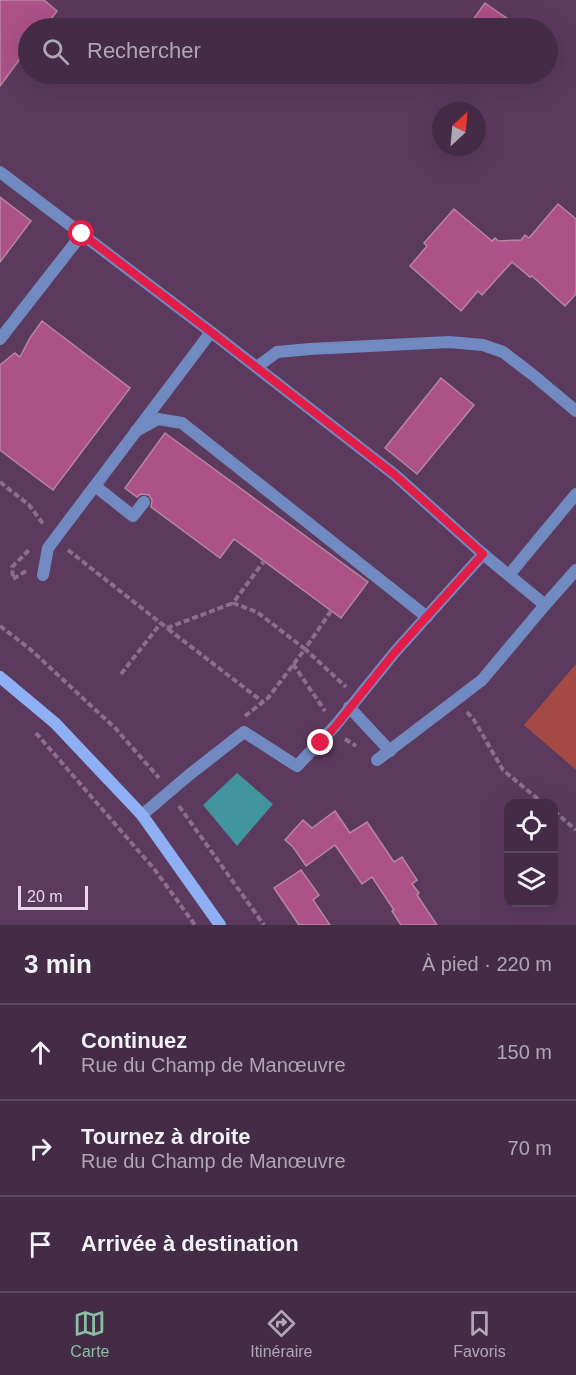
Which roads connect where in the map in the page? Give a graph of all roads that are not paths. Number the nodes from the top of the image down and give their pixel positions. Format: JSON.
{"nodes":[{"id":1,"x":0,"y":172,"type":"edge"},
{"id":2,"x":82,"y":234,"type":"junction"},
{"id":3,"x":211,"y":332,"type":"junction"},
{"id":4,"x":0,"y":339,"type":"edge"},
{"id":5,"x":257,"y":367,"type":"junction"},
{"id":6,"x":576,"y":411,"type":"edge"},
{"id":7,"x":136,"y":431,"type":"junction"},
{"id":8,"x":94,"y":486,"type":"junction"},
{"id":9,"x":576,"y":494,"type":"edge"},
{"id":10,"x":144,"y":502,"type":"dead end"},
{"id":11,"x":483,"y":554,"type":"junction"},
{"id":12,"x":576,"y":570,"type":"edge"},
{"id":13,"x":43,"y":575,"type":"dead end"},
{"id":14,"x":509,"y":575,"type":"junction"},
{"id":15,"x":545,"y":605,"type":"junction"},
{"id":16,"x":427,"y":617,"type":"junction"},
{"id":17,"x":0,"y":677,"type":"edge"},
{"id":18,"x":350,"y":707,"type":"junction"},
{"id":19,"x":390,"y":751,"type":"junction"},
{"id":20,"x":378,"y":760,"type":"dead end"},
{"id":21,"x":142,"y":815,"type":"junction"},
{"id":22,"x":219,"y":925,"type":"edge"}],
"edges":[{"from":1,"to":2,"type":"lane"},
{"from":2,"to":3,"type":"lane"},
{"from":2,"to":4,"type":"lane"},
{"from":3,"to":5,"type":"lane"},
{"from":3,"to":7,"type":"lane"},
{"from":5,"to":6,"type":"lane"},
{"from":5,"to":11,"type":"lane"},
{"from":7,"to":8,"type":"lane"},
{"from":7,"to":16,"type":"lane"},
{"from":8,"to":10,"type":"lane"},
{"from":8,"to":13,"type":"lane"},
{"from":9,"to":14,"type":"lane"},
{"from":11,"to":14,"type":"lane"},
{"from":11,"to":16,"type":"lane"},
{"from":12,"to":15,"type":"lane"},
{"from":14,"to":15,"type":"lane"},
{"from":15,"to":19,"type":"lane"},
{"from":16,"to":18,"type":"lane"},
{"from":17,"to":21,"type":"street"},
{"from":18,"to":19,"type":"lane"},
{"from":18,"to":21,"type":"lane"},
{"from":19,"to":20,"type":"lane"},
{"from":21,"to":22,"type":"street"}]}
